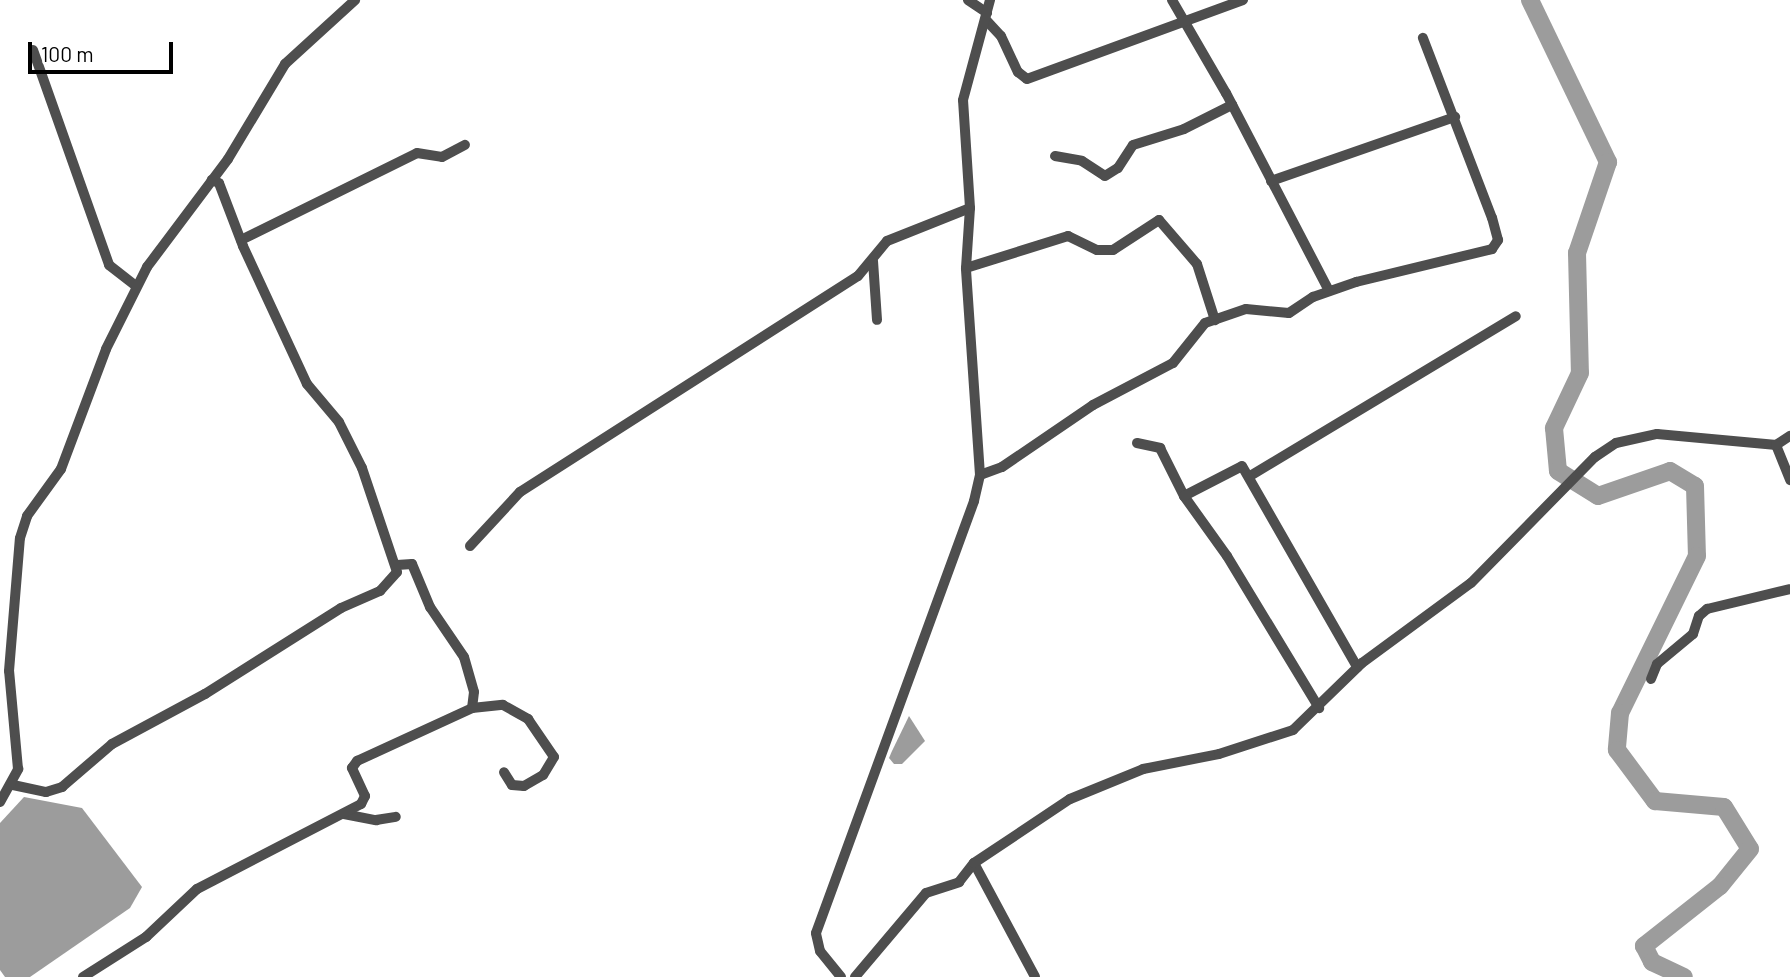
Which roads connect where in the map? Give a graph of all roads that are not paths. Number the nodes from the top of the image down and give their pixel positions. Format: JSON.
{"nodes":[{"id":1,"x":355,"y":0,"type":"edge"},
{"id":2,"x":990,"y":0,"type":"edge"},
{"id":3,"x":1172,"y":0,"type":"edge"},
{"id":4,"x":1243,"y":0,"type":"edge"},
{"id":5,"x":980,"y":10,"type":"edge"},
{"id":6,"x":1184,"y":18,"type":"junction"},
{"id":7,"x":1423,"y":38,"type":"dead end"},
{"id":8,"x":33,"y":50,"type":"dead end"},
{"id":9,"x":1232,"y":105,"type":"junction"},
{"id":10,"x":1455,"y":117,"type":"junction"},
{"id":11,"x":465,"y":145,"type":"dead end"},
{"id":12,"x":1055,"y":156,"type":"dead end"},
{"id":13,"x":212,"y":180,"type":"junction"},
{"id":14,"x":1271,"y":181,"type":"junction"},
{"id":15,"x":963,"y":210,"type":"junction"},
{"id":16,"x":241,"y":240,"type":"junction"},
{"id":17,"x":873,"y":258,"type":"junction"},
{"id":18,"x":967,"y":268,"type":"junction"},
{"id":19,"x":134,"y":284,"type":"junction"},
{"id":20,"x":1329,"y":291,"type":"junction"},
{"id":21,"x":1517,"y":316,"type":"dead end"},
{"id":22,"x":877,"y":320,"type":"dead end"},
{"id":23,"x":1215,"y":320,"type":"junction"},
{"id":24,"x":1790,"y":436,"type":"edge"},
{"id":25,"x":1138,"y":443,"type":"dead end"},
{"id":26,"x":1776,"y":445,"type":"junction"},
{"id":27,"x":980,"y":475,"type":"junction"},
{"id":28,"x":1250,"y":476,"type":"junction"},
{"id":29,"x":1790,"y":480,"type":"edge"},
{"id":30,"x":1184,"y":496,"type":"junction"},
{"id":31,"x":470,"y":546,"type":"dead end"},
{"id":32,"x":397,"y":565,"type":"junction"},
{"id":33,"x":1790,"y":589,"type":"edge"},
{"id":34,"x":1357,"y":667,"type":"junction"},
{"id":35,"x":1651,"y":679,"type":"dead end"},
{"id":36,"x":472,"y":708,"type":"junction"},
{"id":37,"x":1319,"y":708,"type":"junction"},
{"id":38,"x":504,"y":772,"type":"dead end"},
{"id":39,"x":13,"y":785,"type":"junction"},
{"id":40,"x":0,"y":802,"type":"edge"},
{"id":41,"x":344,"y":814,"type":"junction"},
{"id":42,"x":397,"y":817,"type":"dead end"},
{"id":43,"x":974,"y":863,"type":"junction"},
{"id":44,"x":83,"y":977,"type":"edge"},
{"id":45,"x":841,"y":977,"type":"edge"},
{"id":46,"x":855,"y":977,"type":"edge"},
{"id":47,"x":1035,"y":977,"type":"edge"}],
"edges":[{"from":1,"to":13,"type":"street"},
{"from":2,"to":5,"type":"street"},
{"from":3,"to":6,"type":"street"},
{"from":4,"to":6,"type":"street"},
{"from":5,"to":6,"type":"street"},
{"from":5,"to":15,"type":"street"},
{"from":6,"to":9,"type":"street"},
{"from":7,"to":10,"type":"street"},
{"from":8,"to":19,"type":"street"},
{"from":9,"to":12,"type":"street"},
{"from":9,"to":14,"type":"street"},
{"from":10,"to":14,"type":"street"},
{"from":10,"to":20,"type":"street"},
{"from":11,"to":16,"type":"street"},
{"from":13,"to":16,"type":"street"},
{"from":13,"to":19,"type":"street"},
{"from":14,"to":20,"type":"street"},
{"from":15,"to":17,"type":"street"},
{"from":15,"to":18,"type":"street"},
{"from":16,"to":32,"type":"street"},
{"from":17,"to":22,"type":"street"},
{"from":17,"to":31,"type":"street"},
{"from":18,"to":23,"type":"street"},
{"from":18,"to":27,"type":"street"},
{"from":19,"to":39,"type":"street"},
{"from":20,"to":23,"type":"street"},
{"from":21,"to":28,"type":"street"},
{"from":23,"to":27,"type":"street"},
{"from":24,"to":26,"type":"street"},
{"from":25,"to":30,"type":"street"},
{"from":26,"to":29,"type":"street"},
{"from":26,"to":34,"type":"street"},
{"from":27,"to":45,"type":"street"},
{"from":28,"to":30,"type":"street"},
{"from":28,"to":34,"type":"street"},
{"from":30,"to":37,"type":"street"},
{"from":32,"to":36,"type":"street"},
{"from":32,"to":39,"type":"street"},
{"from":33,"to":35,"type":"street"},
{"from":34,"to":37,"type":"street"},
{"from":36,"to":38,"type":"street"},
{"from":36,"to":41,"type":"street"},
{"from":37,"to":43,"type":"street"},
{"from":39,"to":40,"type":"street"},
{"from":41,"to":42,"type":"street"},
{"from":41,"to":44,"type":"street"},
{"from":43,"to":46,"type":"street"},
{"from":43,"to":47,"type":"street"}]}
